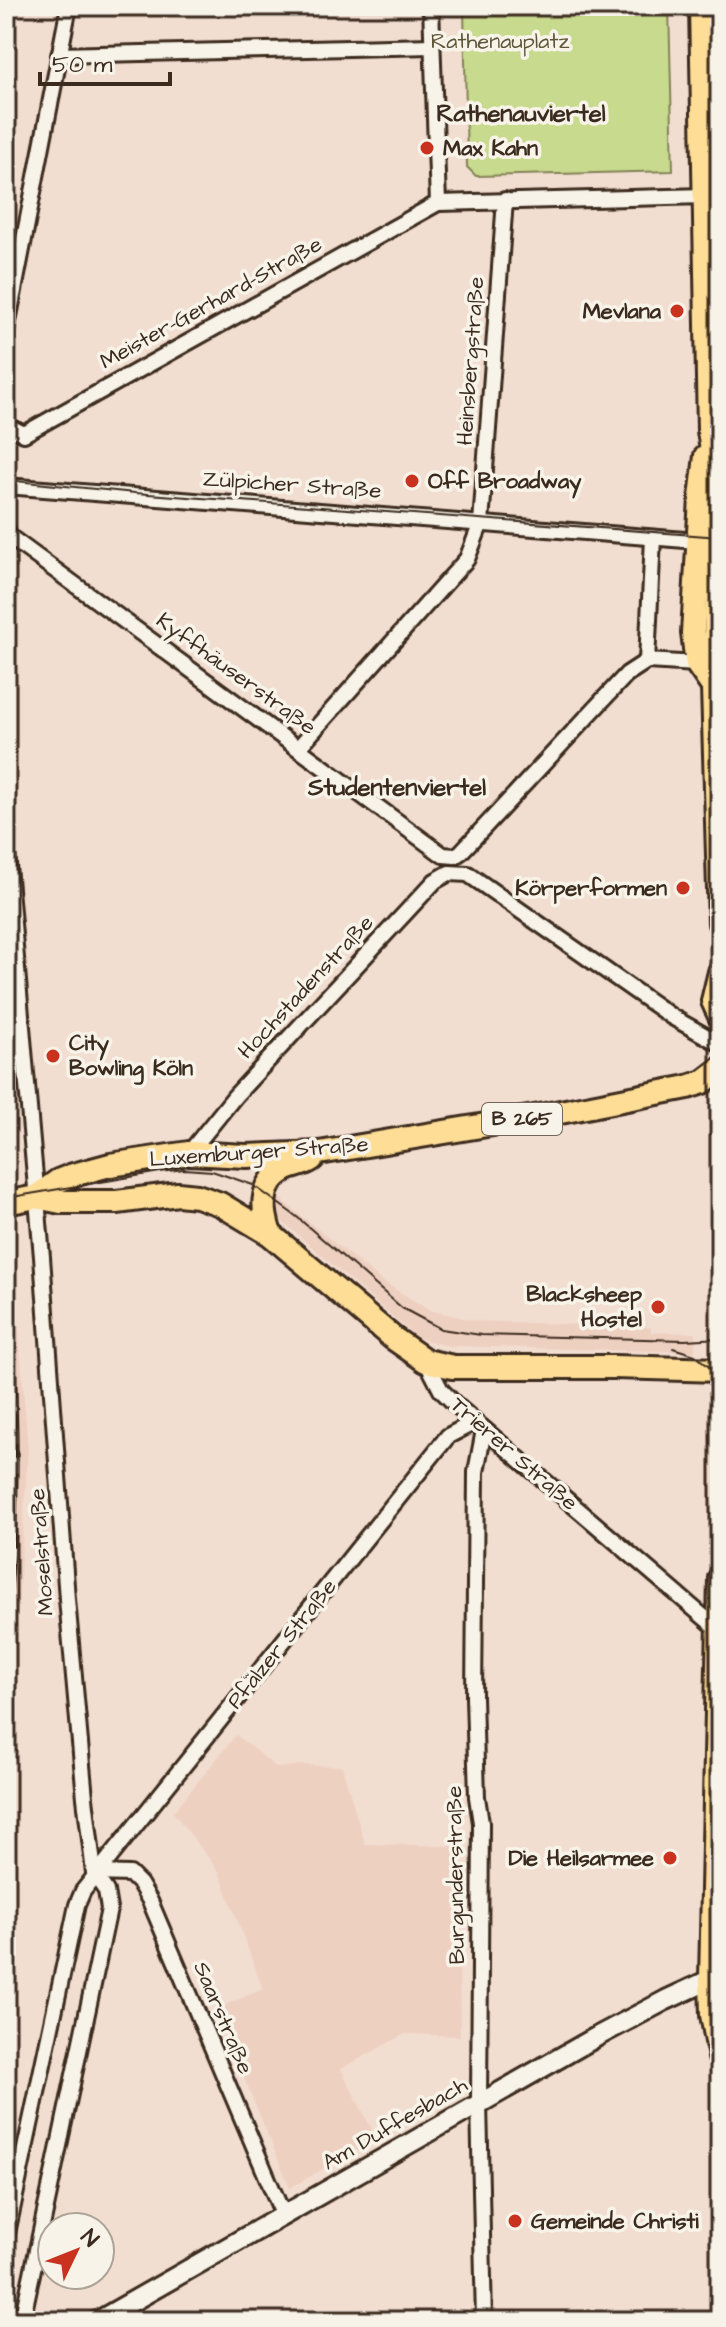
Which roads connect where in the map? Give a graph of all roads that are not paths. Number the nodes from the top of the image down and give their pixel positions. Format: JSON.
{"nodes":[{"id":1,"x":69,"y":6,"type":"edge"},
{"id":2,"x":431,"y":6,"type":"edge"},
{"id":3,"x":701,"y":6,"type":"edge"},
{"id":4,"x":432,"y":46,"type":"junction"},
{"id":5,"x":59,"y":55,"type":"junction"},
{"id":6,"x":705,"y":196,"type":"junction"},
{"id":7,"x":505,"y":200,"type":"junction"},
{"id":8,"x":438,"y":203,"type":"junction"},
{"id":9,"x":6,"y":332,"type":"edge"},
{"id":10,"x":6,"y":425,"type":"edge"},
{"id":11,"x":709,"y":431,"type":"junction"},
{"id":12,"x":6,"y":486,"type":"edge"},
{"id":13,"x":720,"y":500,"type":"edge"},
{"id":14,"x":720,"y":512,"type":"edge"},
{"id":15,"x":481,"y":523,"type":"junction"},
{"id":16,"x":6,"y":528,"type":"edge"},
{"id":17,"x":653,"y":538,"type":"junction"},
{"id":18,"x":712,"y":542,"type":"edge"},
{"id":19,"x":647,"y":661,"type":"junction"},
{"id":20,"x":697,"y":664,"type":"junction"},
{"id":21,"x":716,"y":687,"type":"edge"},
{"id":22,"x":299,"y":747,"type":"junction"},
{"id":23,"x":6,"y":843,"type":"edge"},
{"id":24,"x":720,"y":923,"type":"edge"},
{"id":25,"x":720,"y":972,"type":"edge"},
{"id":26,"x":720,"y":1016,"type":"edge"},
{"id":27,"x":720,"y":1044,"type":"edge"},
{"id":28,"x":720,"y":1069,"type":"edge"},
{"id":29,"x":189,"y":1153,"type":"junction"},
{"id":30,"x":319,"y":1153,"type":"junction"},
{"id":31,"x":197,"y":1196,"type":"joint"},
{"id":32,"x":36,"y":1197,"type":"junction"},
{"id":33,"x":6,"y":1203,"type":"edge"},
{"id":34,"x":270,"y":1234,"type":"junction"},
{"id":35,"x":426,"y":1361,"type":"junction"},
{"id":36,"x":720,"y":1370,"type":"edge"},
{"id":37,"x":479,"y":1426,"type":"junction"},
{"id":38,"x":720,"y":1578,"type":"edge"},
{"id":39,"x":719,"y":1630,"type":"edge"},
{"id":40,"x":94,"y":1873,"type":"junction"},
{"id":41,"x":715,"y":1977,"type":"edge"},
{"id":42,"x":720,"y":2057,"type":"edge"},
{"id":43,"x":479,"y":2103,"type":"junction"},
{"id":44,"x":284,"y":2217,"type":"junction"},
{"id":45,"x":6,"y":2238,"type":"edge"},
{"id":46,"x":25,"y":2319,"type":"edge"},
{"id":47,"x":98,"y":2321,"type":"edge"},
{"id":48,"x":484,"y":2321,"type":"edge"}],
"edges":[{"from":1,"to":5,"type":"street"},
{"from":2,"to":4,"type":"street"},
{"from":3,"to":6,"type":"main road"},
{"from":4,"to":5,"type":"street"},
{"from":4,"to":8,"type":"street"},
{"from":5,"to":9,"type":"street"},
{"from":6,"to":7,"type":"street"},
{"from":6,"to":11,"type":"main road"},
{"from":7,"to":8,"type":"street"},
{"from":7,"to":15,"type":"street","name":"Heinsbergstraße"},
{"from":8,"to":10,"type":"street","name":"Meister-Gerhard-Straße"},
{"from":11,"to":13,"type":"main road"},
{"from":11,"to":18,"type":"main road"},
{"from":12,"to":15,"type":"street","name":"Zülpicher Straße"},
{"from":14,"to":18,"type":"main road"},
{"from":15,"to":17,"type":"street","name":"Zülpicher Straße"},
{"from":15,"to":22,"type":"street","name":"Heinsbergstraße"},
{"from":16,"to":22,"type":"street","name":"Kyffhäuserstraße"},
{"from":17,"to":18,"type":"street","name":"Zülpicher Straße"},
{"from":17,"to":19,"type":"street"},
{"from":18,"to":20,"type":"main road"},
{"from":18,"to":21,"type":"main road"},
{"from":19,"to":20,"type":"street"},
{"from":19,"to":22,"type":"street","name":"Kyffhäuserstraße"},
{"from":20,"to":21,"type":"main road"},
{"from":21,"to":24,"type":"main road"},
{"from":23,"to":32,"type":"street","name":"Moselstraße"},
{"from":25,"to":26,"type":"main road"},
{"from":27,"to":29,"type":"street","name":"Hochstadenstraße"},
{"from":28,"to":30,"type":"main road","name":"Luxemburger Straße","number":"B 265"},
{"from":29,"to":30,"type":"main road","name":"Luxemburger Straße","number":"B 265"},
{"from":29,"to":32,"type":"main road","name":"Luxemburger Straße","number":"B 265"},
{"from":30,"to":34,"type":"main road"},
{"from":31,"to":32,"type":"main road","name":"Luxemburger Straße","number":"B 265"},
{"from":31,"to":34,"type":"main road","name":"Trierer Straße","number":"B 265"},
{"from":32,"to":33,"type":"main road","name":"Luxemburger Straße","number":"B 265"},
{"from":32,"to":40,"type":"street","name":"Moselstraße"},
{"from":34,"to":35,"type":"main road","name":"Trierer Straße","number":"B 265"},
{"from":35,"to":36,"type":"main road","number":"B 265"},
{"from":35,"to":37,"type":"street","name":"Trierer Straße"},
{"from":37,"to":39,"type":"street","name":"Trierer Straße"},
{"from":37,"to":40,"type":"street","name":"Pfälzer Straße"},
{"from":37,"to":43,"type":"street","name":"Burgunderstraße"},
{"from":38,"to":39,"type":"main road"},
{"from":39,"to":41,"type":"main road"},
{"from":40,"to":44,"type":"street","name":"Saarstraße"},
{"from":40,"to":45,"type":"street","name":"Pfälzer Straße"},
{"from":40,"to":46,"type":"street"},
{"from":41,"to":42,"type":"main road"},
{"from":41,"to":43,"type":"street","name":"Am Duffesbach"},
{"from":43,"to":44,"type":"street","name":"Am Duffesbach"},
{"from":43,"to":48,"type":"street","name":"Burgunderstraße"},
{"from":44,"to":47,"type":"street","name":"Am Duffesbach"}]}
